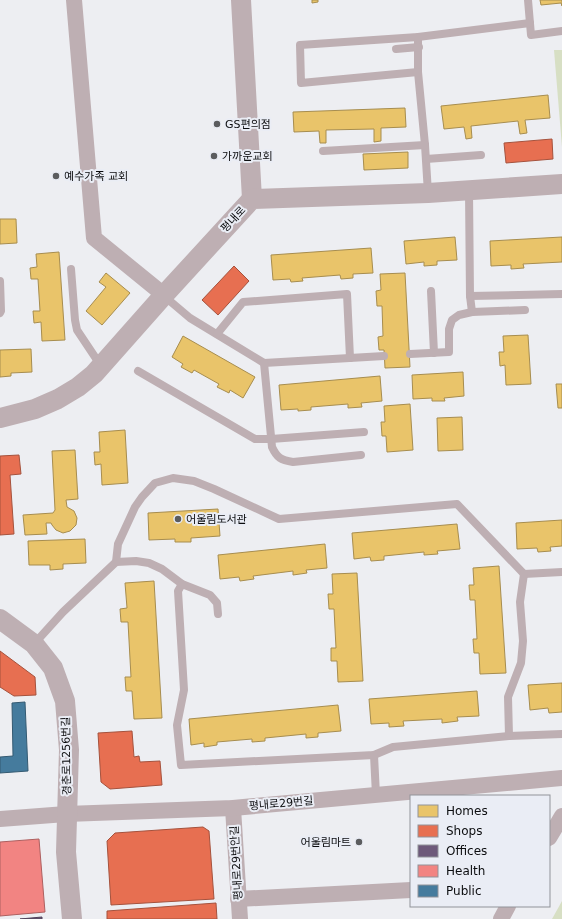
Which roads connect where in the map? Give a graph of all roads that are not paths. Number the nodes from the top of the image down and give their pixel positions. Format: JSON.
{"nodes":[{"id":1,"x":74,"y":0,"type":"edge"},
{"id":2,"x":242,"y":0,"type":"edge"},
{"id":3,"x":528,"y":0,"type":"edge"},
{"id":4,"x":530,"y":23,"type":"junction"},
{"id":5,"x":562,"y":31,"type":"edge"},
{"id":6,"x":418,"y":37,"type":"junction"},
{"id":7,"x":419,"y":47,"type":"junction"},
{"id":8,"x":396,"y":49,"type":"dead end"},
{"id":9,"x":418,"y":72,"type":"junction"},
{"id":10,"x":425,"y":145,"type":"junction"},
{"id":11,"x":323,"y":151,"type":"dead end"},
{"id":12,"x":481,"y":155,"type":"dead end"},
{"id":13,"x":426,"y":159,"type":"junction"},
{"id":14,"x":562,"y":184,"type":"edge"},
{"id":15,"x":469,"y":191,"type":"junction"},
{"id":16,"x":428,"y":193,"type":"junction"},
{"id":17,"x":252,"y":199,"type":"junction"},
{"id":18,"x":71,"y":269,"type":"dead end"},
{"id":19,"x":0,"y":281,"type":"edge"},
{"id":20,"x":432,"y":291,"type":"dead end"},
{"id":21,"x":562,"y":294,"type":"edge"},
{"id":22,"x":164,"y":295,"type":"junction"},
{"id":23,"x":470,"y":296,"type":"junction"},
{"id":24,"x":525,"y":310,"type":"dead end"},
{"id":25,"x":472,"y":312,"type":"junction"},
{"id":26,"x":0,"y":313,"type":"edge"},
{"id":27,"x":217,"y":334,"type":"junction"},
{"id":28,"x":434,"y":353,"type":"junction"},
{"id":29,"x":410,"y":354,"type":"dead end"},
{"id":30,"x":384,"y":356,"type":"dead end"},
{"id":31,"x":350,"y":358,"type":"junction"},
{"id":32,"x":264,"y":363,"type":"junction"},
{"id":33,"x":102,"y":367,"type":"junction"},
{"id":34,"x":138,"y":371,"type":"dead end"},
{"id":35,"x":0,"y":418,"type":"edge"},
{"id":36,"x":364,"y":432,"type":"dead end"},
{"id":37,"x":271,"y":439,"type":"junction"},
{"id":38,"x":361,"y":455,"type":"dead end"},
{"id":39,"x":116,"y":562,"type":"junction"},
{"id":40,"x":562,"y":572,"type":"edge"},
{"id":41,"x":524,"y":574,"type":"junction"},
{"id":42,"x":182,"y":584,"type":"junction"},
{"id":43,"x":218,"y":614,"type":"dead end"},
{"id":44,"x":0,"y":619,"type":"edge"},
{"id":45,"x":34,"y":644,"type":"junction"},
{"id":46,"x":562,"y":734,"type":"edge"},
{"id":47,"x":509,"y":736,"type":"junction"},
{"id":48,"x":374,"y":755,"type":"junction"},
{"id":49,"x":562,"y":778,"type":"edge"},
{"id":50,"x":376,"y":795,"type":"junction"},
{"id":51,"x":233,"y":808,"type":"junction"},
{"id":52,"x":66,"y":814,"type":"junction"},
{"id":53,"x":562,"y":816,"type":"edge"},
{"id":54,"x":0,"y":819,"type":"edge"},
{"id":55,"x":550,"y":836,"type":"edge"},
{"id":56,"x":410,"y":890,"type":"edge"},
{"id":57,"x":238,"y":899,"type":"junction"},
{"id":58,"x":507,"y":907,"type":"edge"},
{"id":59,"x":72,"y":919,"type":"edge"},
{"id":60,"x":240,"y":919,"type":"edge"},
{"id":61,"x":500,"y":919,"type":"edge"}],
"edges":[{"from":1,"to":22,"type":"street"},
{"from":2,"to":17,"type":"street"},
{"from":3,"to":4,"type":"lane"},
{"from":4,"to":5,"type":"lane"},
{"from":4,"to":6,"type":"lane"},
{"from":6,"to":7,"type":"lane"},
{"from":6,"to":9,"type":"lane"},
{"from":7,"to":8,"type":"lane"},
{"from":7,"to":9,"type":"lane"},
{"from":9,"to":10,"type":"lane"},
{"from":10,"to":11,"type":"lane"},
{"from":10,"to":13,"type":"lane"},
{"from":12,"to":13,"type":"lane"},
{"from":13,"to":16,"type":"lane"},
{"from":14,"to":15,"type":"street","name":"평내로"},
{"from":15,"to":16,"type":"street","name":"평내로"},
{"from":15,"to":23,"type":"lane"},
{"from":16,"to":17,"type":"street","name":"평내로"},
{"from":17,"to":22,"type":"street","name":"평내로"},
{"from":18,"to":33,"type":"lane"},
{"from":19,"to":26,"type":"lane"},
{"from":20,"to":28,"type":"lane"},
{"from":21,"to":23,"type":"lane"},
{"from":22,"to":27,"type":"lane"},
{"from":22,"to":33,"type":"street","name":"평내로"},
{"from":23,"to":25,"type":"lane"},
{"from":24,"to":25,"type":"lane"},
{"from":25,"to":28,"type":"lane"},
{"from":27,"to":31,"type":"lane"},
{"from":27,"to":32,"type":"lane"},
{"from":28,"to":29,"type":"lane"},
{"from":30,"to":31,"type":"lane"},
{"from":31,"to":32,"type":"lane"},
{"from":32,"to":37,"type":"lane"},
{"from":33,"to":35,"type":"street","name":"평내로"},
{"from":34,"to":37,"type":"lane"},
{"from":36,"to":37,"type":"lane"},
{"from":37,"to":38,"type":"lane"},
{"from":39,"to":41,"type":"lane"},
{"from":39,"to":42,"type":"lane"},
{"from":39,"to":45,"type":"lane"},
{"from":40,"to":41,"type":"lane"},
{"from":41,"to":47,"type":"lane"},
{"from":42,"to":43,"type":"lane"},
{"from":42,"to":48,"type":"lane"},
{"from":44,"to":45,"type":"street","name":"경춘로1256번길"},
{"from":45,"to":52,"type":"street","name":"경춘로1256번길"},
{"from":46,"to":47,"type":"lane"},
{"from":47,"to":48,"type":"lane"},
{"from":48,"to":50,"type":"lane"},
{"from":49,"to":50,"type":"street","name":"평내로29번길"},
{"from":50,"to":51,"type":"street","name":"평내로29번길"},
{"from":51,"to":52,"type":"street","name":"평내로29번길"},
{"from":51,"to":57,"type":"street","name":"평내로29번안길"},
{"from":52,"to":54,"type":"street","name":"평내로29번길"},
{"from":52,"to":59,"type":"street","name":"경춘로1256번길"},
{"from":53,"to":55,"type":"street"},
{"from":56,"to":57,"type":"street"},
{"from":57,"to":60,"type":"street","name":"평내로29번안길"},
{"from":58,"to":61,"type":"street"}]}
